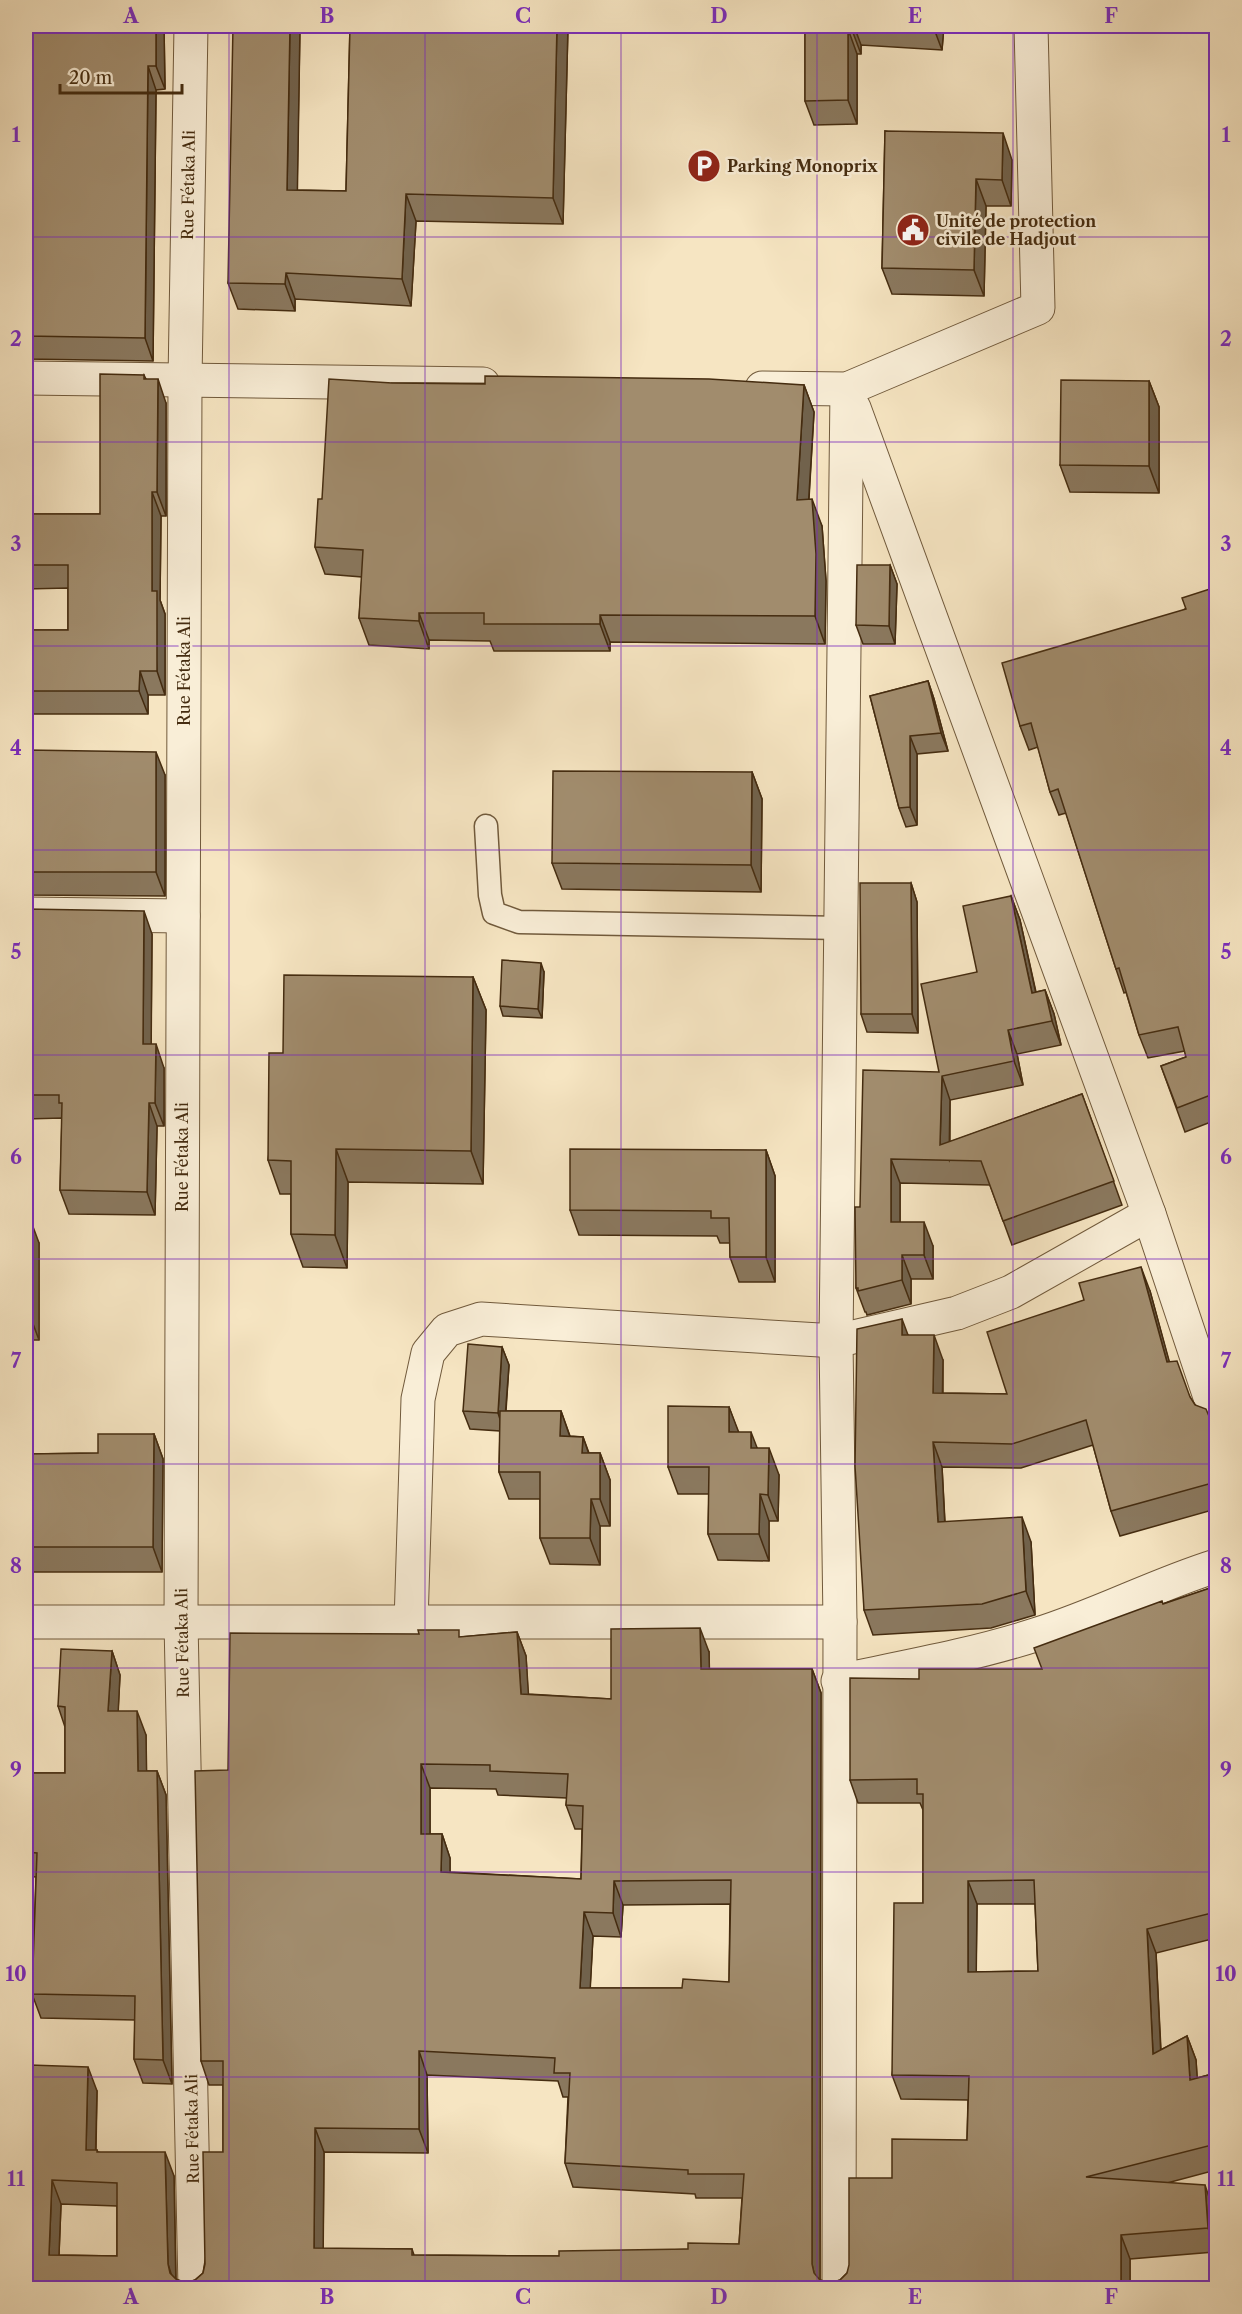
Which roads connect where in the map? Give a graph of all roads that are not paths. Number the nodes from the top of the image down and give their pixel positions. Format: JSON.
{"nodes":[{"id":1,"x":191,"y":26,"type":"edge"},
{"id":2,"x":1031,"y":26,"type":"edge"},
{"id":3,"x":26,"y":378,"type":"edge"},
{"id":4,"x":184,"y":380,"type":"junction"},
{"id":5,"x":516,"y":384,"type":"edge"},
{"id":6,"x":729,"y":387,"type":"edge"},
{"id":7,"x":847,"y":389,"type":"junction"},
{"id":8,"x":486,"y":826,"type":"dead end"},
{"id":9,"x":26,"y":914,"type":"edge"},
{"id":10,"x":183,"y":916,"type":"junction"},
{"id":11,"x":841,"y":928,"type":"junction"},
{"id":12,"x":1149,"y":1214,"type":"junction"},
{"id":13,"x":836,"y":1341,"type":"junction"},
{"id":14,"x":1216,"y":1415,"type":"edge"},
{"id":15,"x":1216,"y":1566,"type":"edge"},
{"id":16,"x":26,"y":1622,"type":"edge"},
{"id":17,"x":181,"y":1622,"type":"junction"},
{"id":18,"x":840,"y":1622,"type":"junction"},
{"id":19,"x":411,"y":1623,"type":"junction"},
{"id":20,"x":838,"y":1682,"type":"junction"},
{"id":21,"x":195,"y":2289,"type":"edge"},
{"id":22,"x":839,"y":2289,"type":"edge"}],
"edges":[{"from":1,"to":4,"type":"street","name":"Rue Fétaka Ali"},
{"from":2,"to":7,"type":"street"},
{"from":3,"to":4,"type":"street"},
{"from":4,"to":5,"type":"street"},
{"from":4,"to":10,"type":"street","name":"Rue Fétaka Ali"},
{"from":6,"to":7,"type":"street"},
{"from":7,"to":11,"type":"street"},
{"from":7,"to":12,"type":"street"},
{"from":8,"to":11,"type":"lane"},
{"from":9,"to":10,"type":"street"},
{"from":10,"to":17,"type":"street","name":"Rue Fétaka Ali"},
{"from":11,"to":13,"type":"street"},
{"from":12,"to":13,"type":"street"},
{"from":12,"to":14,"type":"street"},
{"from":13,"to":18,"type":"street"},
{"from":13,"to":19,"type":"street"},
{"from":15,"to":20,"type":"street"},
{"from":16,"to":17,"type":"street"},
{"from":17,"to":19,"type":"street"},
{"from":17,"to":21,"type":"street","name":"Rue Fétaka Ali"},
{"from":18,"to":19,"type":"street"},
{"from":18,"to":20,"type":"street"},
{"from":20,"to":22,"type":"street"}]}
